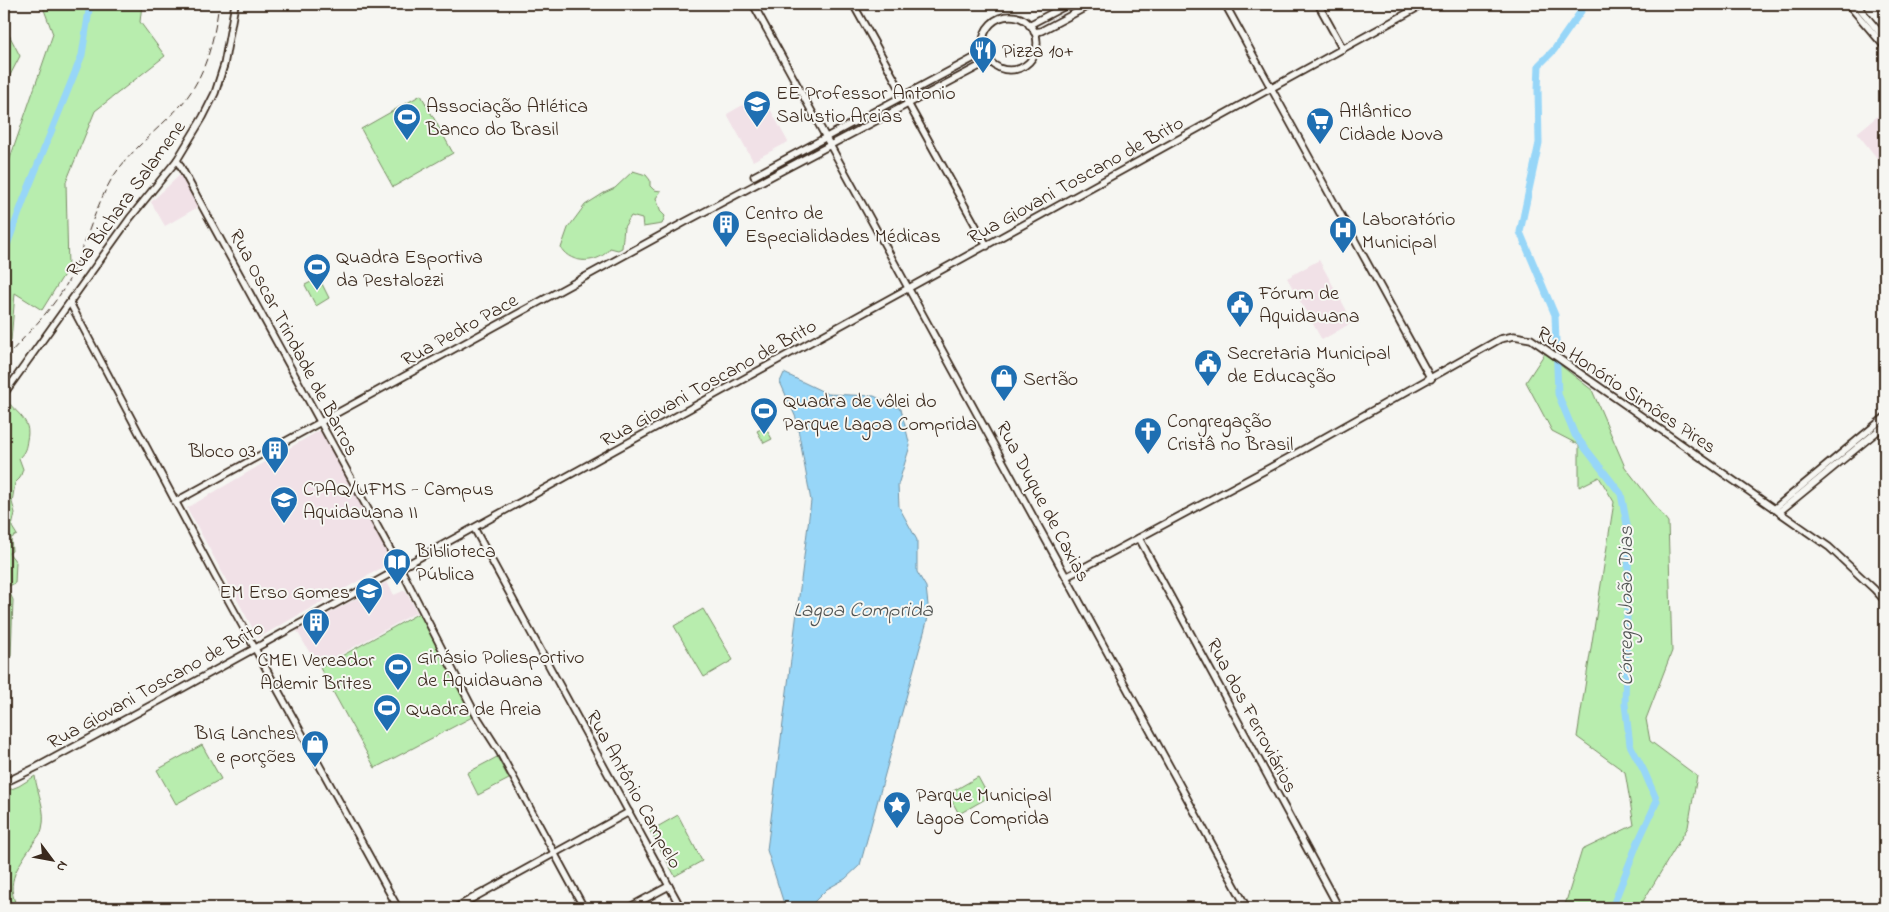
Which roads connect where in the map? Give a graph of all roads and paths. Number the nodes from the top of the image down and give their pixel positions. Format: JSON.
{"nodes":[{"id":1,"x":235,"y":4,"type":"edge"},
{"id":2,"x":754,"y":4,"type":"edge"},
{"id":3,"x":853,"y":4,"type":"edge"},
{"id":4,"x":1069,"y":4,"type":"edge"},
{"id":5,"x":1092,"y":4,"type":"edge"},
{"id":6,"x":1225,"y":4,"type":"edge"},
{"id":7,"x":1318,"y":4,"type":"edge"},
{"id":8,"x":1424,"y":4,"type":"edge"},
{"id":9,"x":1848,"y":4,"type":"edge"},
{"id":10,"x":1856,"y":4,"type":"edge"},
{"id":11,"x":1030,"y":25,"type":"junction"},
{"id":12,"x":1034,"y":32,"type":"junction"},
{"id":13,"x":1885,"y":39,"type":"edge"},
{"id":14,"x":1885,"y":47,"type":"edge"},
{"id":15,"x":1343,"y":49,"type":"junction"},
{"id":16,"x":985,"y":52,"type":"junction"},
{"id":17,"x":989,"y":60,"type":"junction"},
{"id":18,"x":1272,"y":88,"type":"junction"},
{"id":19,"x":904,"y":96,"type":"junction"},
{"id":20,"x":908,"y":104,"type":"junction"},
{"id":21,"x":827,"y":137,"type":"junction"},
{"id":22,"x":830,"y":144,"type":"junction"},
{"id":23,"x":178,"y":160,"type":"junction"},
{"id":24,"x":754,"y":176,"type":"dead end"},
{"id":25,"x":987,"y":246,"type":"junction"},
{"id":26,"x":909,"y":289,"type":"junction"},
{"id":27,"x":70,"y":303,"type":"junction"},
{"id":28,"x":1430,"y":379,"type":"junction"},
{"id":29,"x":4,"y":393,"type":"edge"},
{"id":30,"x":1885,"y":417,"type":"edge"},
{"id":31,"x":320,"y":423,"type":"junction"},
{"id":32,"x":1885,"y":425,"type":"edge"},
{"id":33,"x":175,"y":502,"type":"junction"},
{"id":34,"x":1776,"y":510,"type":"junction"},
{"id":35,"x":474,"y":528,"type":"junction"},
{"id":36,"x":1139,"y":538,"type":"junction"},
{"id":37,"x":400,"y":569,"type":"junction"},
{"id":38,"x":1066,"y":577,"type":"junction"},
{"id":39,"x":1885,"y":601,"type":"edge"},
{"id":40,"x":255,"y":649,"type":"junction"},
{"id":41,"x":4,"y":783,"type":"edge"},
{"id":42,"x":628,"y":812,"type":"junction"},
{"id":43,"x":554,"y":853,"type":"junction"},
{"id":44,"x":669,"y":886,"type":"junction"},
{"id":45,"x":398,"y":908,"type":"edge"},
{"id":46,"x":455,"y":908,"type":"edge"},
{"id":47,"x":584,"y":908,"type":"edge"},
{"id":48,"x":628,"y":908,"type":"edge"},
{"id":49,"x":681,"y":908,"type":"edge"},
{"id":50,"x":1247,"y":908,"type":"edge"},
{"id":51,"x":1339,"y":908,"type":"edge"}],
"edges":[{"from":1,"to":23,"type":"main road","name":"Rua Bichara Salamene"},
{"from":2,"to":21,"type":"main road","name":"Rua Duque de Caxias"},
{"from":3,"to":19,"type":"main road"},
{"from":4,"to":11,"type":"main road"},
{"from":5,"to":12,"type":"main road"},
{"from":6,"to":18,"type":"main road"},
{"from":7,"to":15,"type":"main road"},
{"from":8,"to":15,"type":"main road","name":"Rua Giovani Toscano de Brito"},
{"from":9,"to":14,"type":"main road"},
{"from":10,"to":13,"type":"main road"},
{"from":11,"to":12,"type":"main road"},
{"from":11,"to":16,"type":"main road"},
{"from":12,"to":17,"type":"main road"},
{"from":15,"to":18,"type":"main road","name":"Rua Giovani Toscano de Brito"},
{"from":16,"to":17,"type":"main road"},
{"from":16,"to":19,"type":"main road"},
{"from":17,"to":20,"type":"main road","name":"Rua Pedro Pace"},
{"from":18,"to":25,"type":"main road","name":"Rua Giovani Toscano de Brito"},
{"from":18,"to":28,"type":"main road"},
{"from":19,"to":20,"type":"main road"},
{"from":19,"to":21,"type":"main road"},
{"from":20,"to":22,"type":"main road","name":"Rua Pedro Pace"},
{"from":20,"to":25,"type":"main road"},
{"from":21,"to":22,"type":"main road","name":"Rua Duque de Caxias"},
{"from":21,"to":24,"type":"main road"},
{"from":22,"to":26,"type":"main road","name":"Rua Duque de Caxias"},
{"from":22,"to":31,"type":"main road","name":"Rua Pedro Pace"},
{"from":23,"to":27,"type":"main road","name":"Rua Bichara Salamene"},
{"from":23,"to":31,"type":"main road","name":"Rua Oscar Trindade de Barros"},
{"from":25,"to":26,"type":"main road","name":"Rua Giovani Toscano de Brito"},
{"from":26,"to":35,"type":"main road","name":"Rua Giovani Toscano de Brito"},
{"from":26,"to":38,"type":"main road","name":"Rua Duque de Caxias"},
{"from":27,"to":29,"type":"main road","name":"Rua Bichara Salamene"},
{"from":27,"to":33,"type":"main road"},
{"from":28,"to":34,"type":"main road","name":"Rua Honório Simões Pires"},
{"from":28,"to":36,"type":"main road","name":"Rua Honório Simões Pires"},
{"from":30,"to":34,"type":"main road"},
{"from":31,"to":33,"type":"main road","name":"Rua Pedro Pace"},
{"from":31,"to":37,"type":"main road","name":"Rua Oscar Trindade de Barros"},
{"from":32,"to":34,"type":"main road"},
{"from":33,"to":40,"type":"main road"},
{"from":34,"to":39,"type":"main road","name":"Rua Honório Simões Pires"},
{"from":35,"to":37,"type":"main road","name":"Rua Giovani Toscano de Brito"},
{"from":35,"to":42,"type":"main road","name":"Rua Antônio Campelo"},
{"from":36,"to":38,"type":"main road","name":"Rua Honório Simões Pires"},
{"from":36,"to":51,"type":"main road","name":"Rua dos Ferroviários"},
{"from":37,"to":40,"type":"main road","name":"Rua Giovani Toscano de Brito"},
{"from":37,"to":43,"type":"main road","name":"Rua Oscar Trindade de Barros"},
{"from":38,"to":50,"type":"main road","name":"Rua Duque de Caxias"},
{"from":40,"to":41,"type":"main road","name":"Rua Giovani Toscano de Brito"},
{"from":40,"to":45,"type":"main road"},
{"from":42,"to":43,"type":"main road"},
{"from":42,"to":44,"type":"main road","name":"Rua Antônio Campelo"},
{"from":43,"to":46,"type":"main road"},
{"from":43,"to":47,"type":"main road","name":"Rua Oscar Trindade de Barros"},
{"from":44,"to":48,"type":"main road"},
{"from":44,"to":49,"type":"main road","name":"Rua Antônio Campelo"}]}
